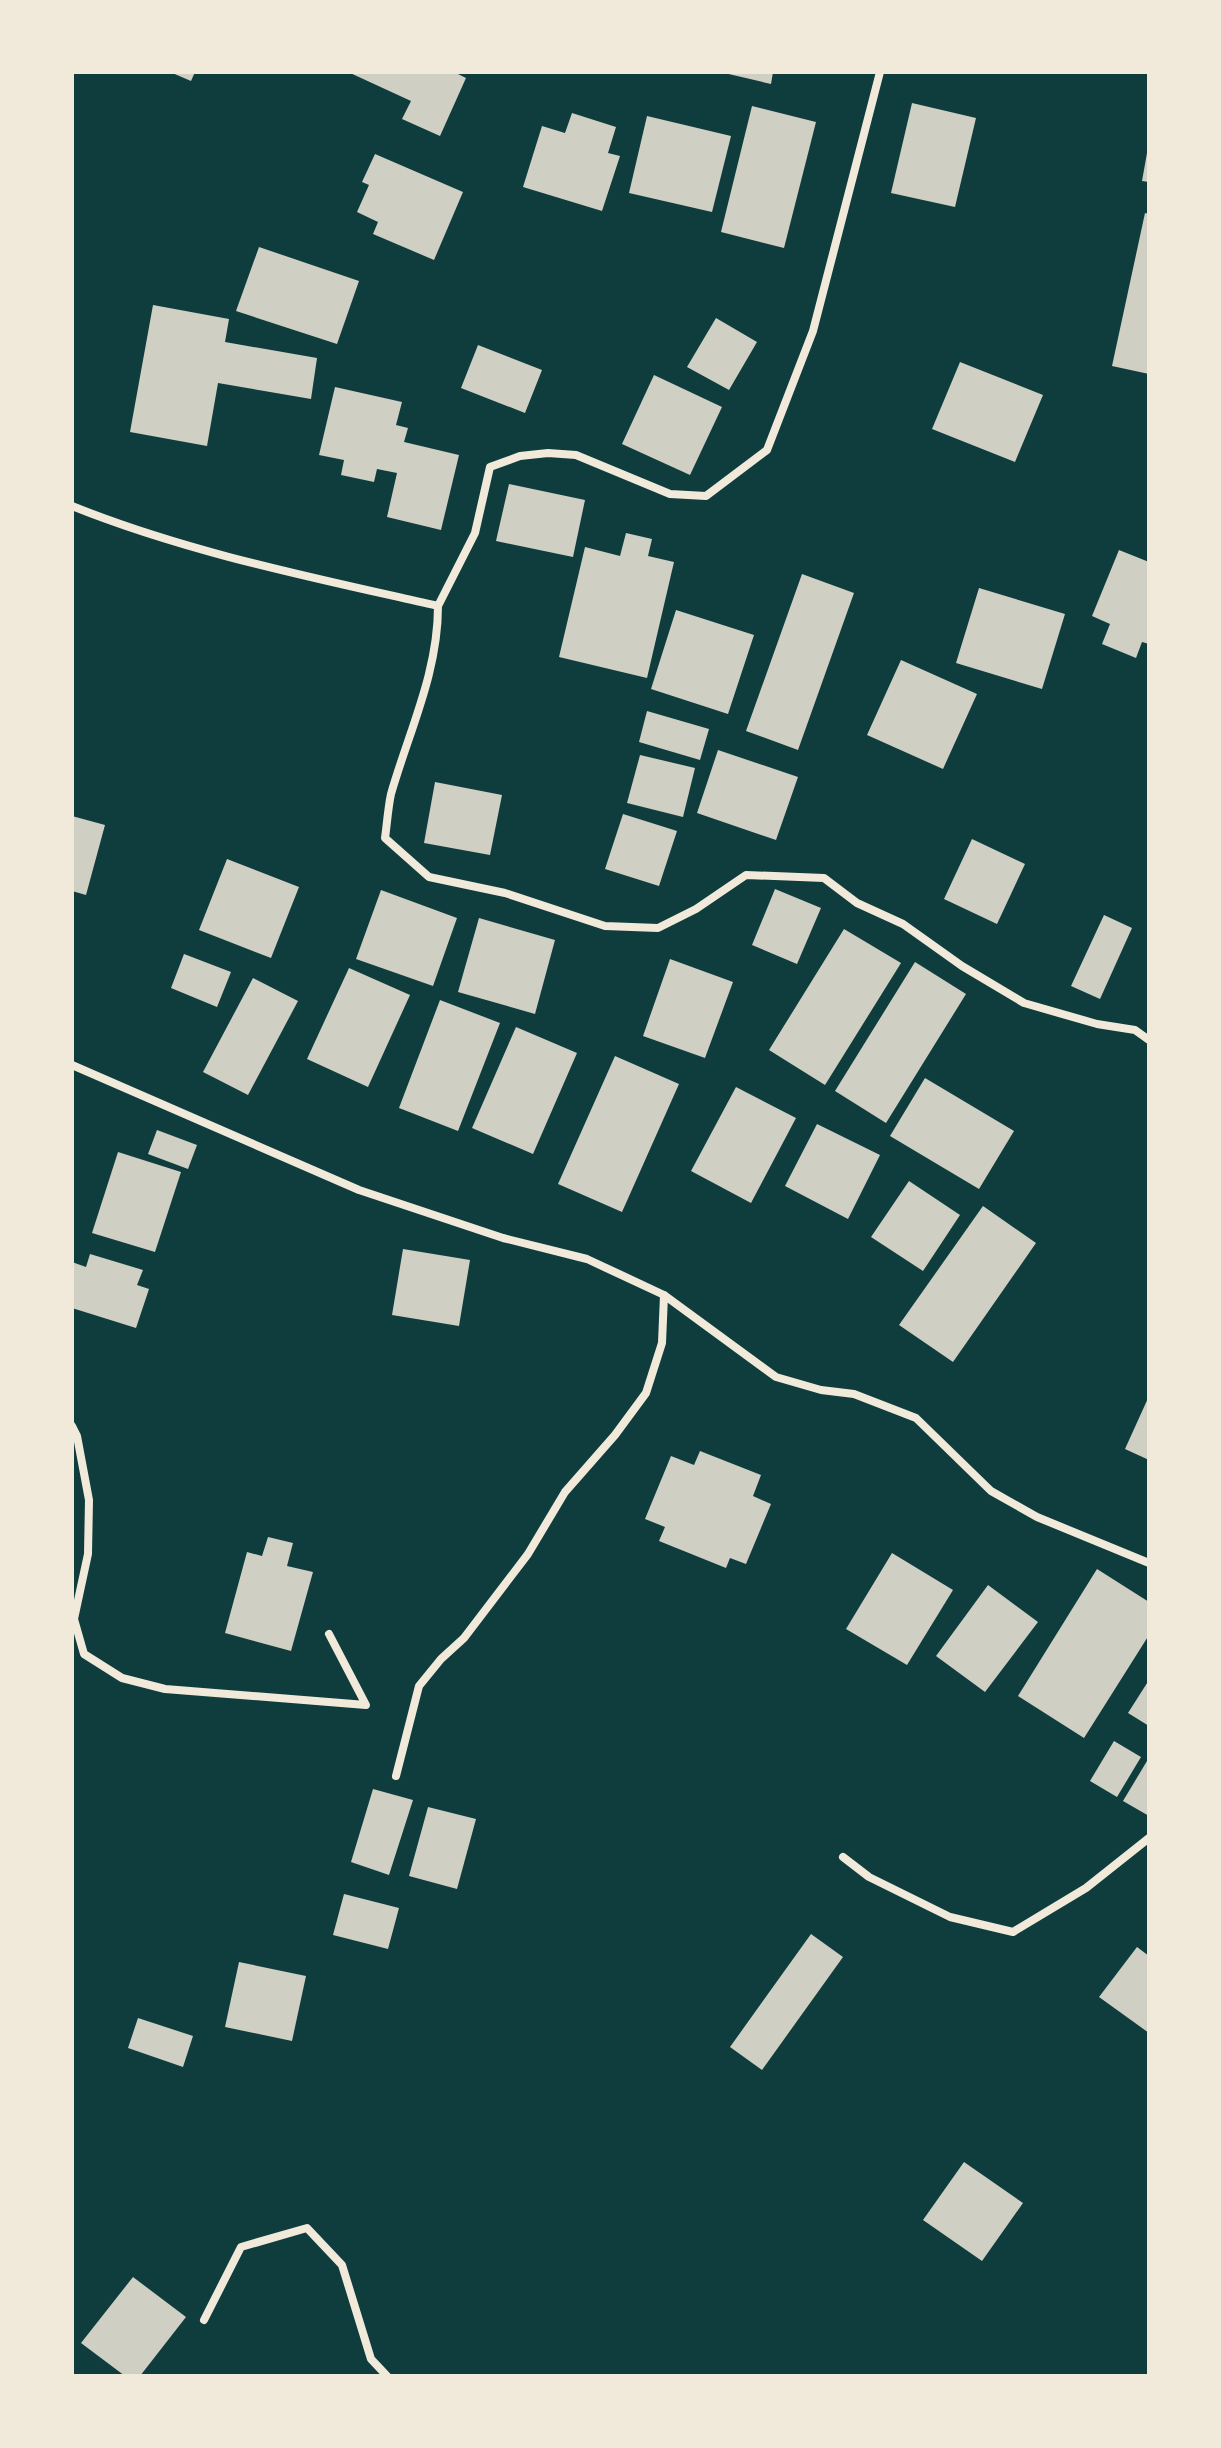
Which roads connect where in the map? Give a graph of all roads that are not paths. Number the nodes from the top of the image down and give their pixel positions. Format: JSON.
{"nodes":[{"id":1,"x":880,"y":72,"type":"edge"},
{"id":2,"x":72,"y":506,"type":"edge"},
{"id":3,"x":438,"y":606,"type":"junction"},
{"id":4,"x":1149,"y":1040,"type":"edge"},
{"id":5,"x":72,"y":1065,"type":"edge"},
{"id":6,"x":664,"y":1295,"type":"junction"},
{"id":7,"x":72,"y":1426,"type":"edge"},
{"id":8,"x":1149,"y":1563,"type":"edge"},
{"id":9,"x":329,"y":1634,"type":"dead end"},
{"id":10,"x":396,"y":1776,"type":"dead end"},
{"id":11,"x":1149,"y":1838,"type":"edge"},
{"id":12,"x":843,"y":1857,"type":"dead end"},
{"id":13,"x":204,"y":2320,"type":"dead end"},
{"id":14,"x":387,"y":2376,"type":"edge"}],
"edges":[{"from":1,"to":3,"type":"street"},
{"from":2,"to":3,"type":"street"},
{"from":3,"to":4,"type":"street"},
{"from":5,"to":6,"type":"street"},
{"from":6,"to":8,"type":"street"},
{"from":6,"to":10,"type":"street"},
{"from":7,"to":9,"type":"street"},
{"from":11,"to":12,"type":"street"},
{"from":13,"to":14,"type":"street"}]}
